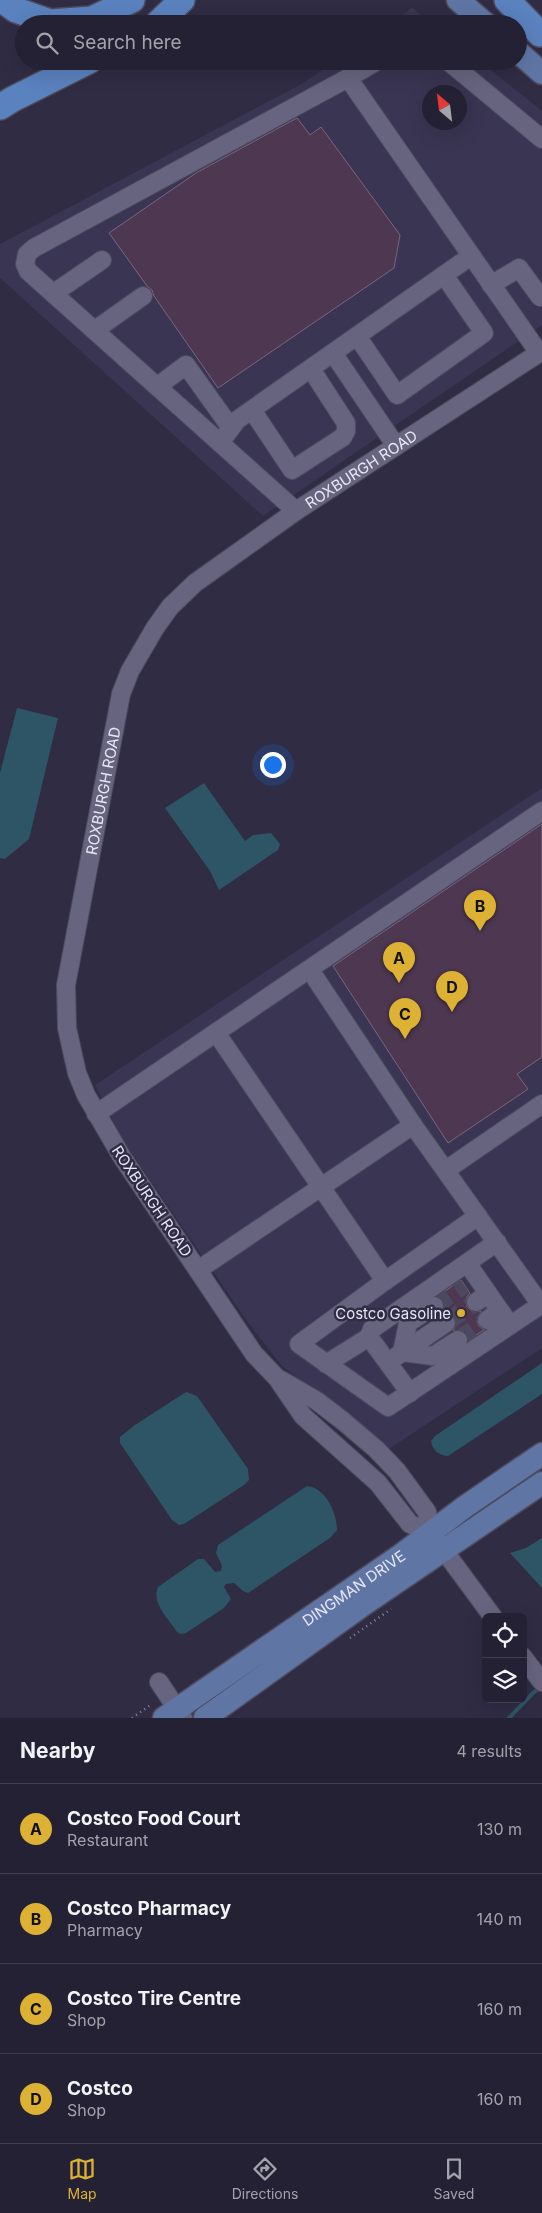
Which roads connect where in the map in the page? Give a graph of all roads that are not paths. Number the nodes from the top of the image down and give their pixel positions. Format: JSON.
{"nodes":[{"id":1,"x":2,"y":0,"type":"edge"},
{"id":2,"x":132,"y":0,"type":"edge"},
{"id":3,"x":182,"y":0,"type":"edge"},
{"id":4,"x":458,"y":0,"type":"edge"},
{"id":5,"x":497,"y":0,"type":"edge"},
{"id":6,"x":508,"y":0,"type":"edge"},
{"id":7,"x":30,"y":15,"type":"edge"},
{"id":8,"x":100,"y":15,"type":"edge"},
{"id":9,"x":166,"y":15,"type":"edge"},
{"id":10,"x":476,"y":15,"type":"edge"},
{"id":11,"x":516,"y":15,"type":"edge"},
{"id":12,"x":522,"y":15,"type":"edge"},
{"id":13,"x":527,"y":20,"type":"edge"},
{"id":14,"x":527,"y":24,"type":"edge"},
{"id":15,"x":541,"y":35,"type":"edge"},
{"id":16,"x":527,"y":60,"type":"edge"},
{"id":17,"x":71,"y":70,"type":"edge"},
{"id":18,"x":362,"y":70,"type":"edge"},
{"id":19,"x":459,"y":70,"type":"edge"},
{"id":20,"x":542,"y":72,"type":"edge"},
{"id":21,"x":348,"y":78,"type":"junction"},
{"id":22,"x":0,"y":107,"type":"edge"},
{"id":23,"x":542,"y":139,"type":"edge"},
{"id":24,"x":472,"y":256,"type":"junction"},
{"id":25,"x":102,"y":260,"type":"dead end"},
{"id":26,"x":444,"y":275,"type":"junction"},
{"id":27,"x":492,"y":285,"type":"junction"},
{"id":28,"x":54,"y":293,"type":"junction"},
{"id":29,"x":542,"y":295,"type":"edge"},
{"id":30,"x":143,"y":296,"type":"dead end"},
{"id":31,"x":95,"y":330,"type":"junction"},
{"id":32,"x":357,"y":336,"type":"junction"},
{"id":33,"x":540,"y":352,"type":"edge"},
{"id":34,"x":333,"y":353,"type":"junction"},
{"id":35,"x":310,"y":369,"type":"junction"},
{"id":36,"x":158,"y":386,"type":"junction"},
{"id":37,"x":252,"y":410,"type":"junction"},
{"id":38,"x":231,"y":428,"type":"junction"},
{"id":39,"x":220,"y":443,"type":"junction"},
{"id":40,"x":396,"y":446,"type":"junction"},
{"id":41,"x":296,"y":511,"type":"junction"},
{"id":42,"x":542,"y":811,"type":"edge"},
{"id":43,"x":310,"y":970,"type":"junction"},
{"id":44,"x":217,"y":1034,"type":"junction"},
{"id":45,"x":542,"y":1104,"type":"edge"},
{"id":46,"x":96,"y":1114,"type":"junction"},
{"id":47,"x":414,"y":1125,"type":"junction"},
{"id":48,"x":446,"y":1170,"type":"junction"},
{"id":49,"x":320,"y":1188,"type":"junction"},
{"id":50,"x":478,"y":1216,"type":"junction"},
{"id":51,"x":497,"y":1242,"type":"junction"},
{"id":52,"x":466,"y":1263,"type":"junction"},
{"id":53,"x":198,"y":1270,"type":"junction"},
{"id":54,"x":385,"y":1281,"type":"junction"},
{"id":55,"x":541,"y":1304,"type":"edge"},
{"id":56,"x":434,"y":1306,"type":"tunnel mouth"},
{"id":57,"x":499,"y":1319,"type":"junction"},
{"id":58,"x":446,"y":1323,"type":"tunnel mouth"},
{"id":59,"x":369,"y":1337,"type":"junction"},
{"id":60,"x":458,"y":1340,"type":"tunnel mouth"},
{"id":61,"x":402,"y":1352,"type":"junction"},
{"id":62,"x":388,"y":1362,"type":"junction"},
{"id":63,"x":326,"y":1364,"type":"junction"},
{"id":64,"x":410,"y":1392,"type":"junction"},
{"id":65,"x":542,"y":1454,"type":"edge"},
{"id":66,"x":542,"y":1484,"type":"edge"},
{"id":67,"x":438,"y":1542,"type":"junction"},
{"id":68,"x":490,"y":1613,"type":"edge"},
{"id":69,"x":524,"y":1658,"type":"edge"},
{"id":70,"x":539,"y":1678,"type":"edge"},
{"id":71,"x":159,"y":1682,"type":"dead end"},
{"id":72,"x":175,"y":1715,"type":"edge"},
{"id":73,"x":205,"y":1718,"type":"edge"}],
"edges":[{"from":1,"to":7,"type":"highway"},
{"from":2,"to":8,"type":"highway"},
{"from":3,"to":9,"type":"highway"},
{"from":4,"to":10,"type":"main road"},
{"from":5,"to":11,"type":"main road"},
{"from":6,"to":12,"type":"highway"},
{"from":13,"to":15,"type":"highway"},
{"from":14,"to":15,"type":"main road"},
{"from":16,"to":20,"type":"main road"},
{"from":17,"to":22,"type":"highway"},
{"from":18,"to":21,"type":"street"},
{"from":19,"to":23,"type":"street"},
{"from":21,"to":24,"type":"street"},
{"from":21,"to":28,"type":"street"},
{"from":24,"to":26,"type":"street"},
{"from":24,"to":27,"type":"street"},
{"from":25,"to":28,"type":"street"},
{"from":26,"to":32,"type":"street"},
{"from":26,"to":32,"type":"street"},
{"from":27,"to":29,"type":"street"},
{"from":27,"to":33,"type":"street"},
{"from":28,"to":31,"type":"street"},
{"from":30,"to":31,"type":"street"},
{"from":31,"to":36,"type":"street"},
{"from":32,"to":34,"type":"street"},
{"from":33,"to":40,"type":"street","name":"ROXBURGH ROAD"},
{"from":34,"to":35,"type":"street"},
{"from":34,"to":40,"type":"street"},
{"from":35,"to":37,"type":"street"},
{"from":35,"to":37,"type":"street"},
{"from":36,"to":38,"type":"street"},
{"from":36,"to":39,"type":"street"},
{"from":37,"to":38,"type":"street"},
{"from":38,"to":39,"type":"street"},
{"from":39,"to":41,"type":"street"},
{"from":40,"to":41,"type":"street","name":"ROXBURGH ROAD"},
{"from":41,"to":46,"type":"street","name":"ROXBURGH ROAD"},
{"from":42,"to":43,"type":"street"},
{"from":43,"to":44,"type":"street"},
{"from":43,"to":47,"type":"street"},
{"from":44,"to":46,"type":"street"},
{"from":44,"to":49,"type":"street"},
{"from":45,"to":48,"type":"street"},
{"from":46,"to":53,"type":"street","name":"ROXBURGH ROAD"},
{"from":47,"to":48,"type":"street"},
{"from":47,"to":49,"type":"street"},
{"from":48,"to":50,"type":"street"},
{"from":49,"to":53,"type":"street"},
{"from":49,"to":54,"type":"street"},
{"from":50,"to":51,"type":"street"},
{"from":50,"to":54,"type":"street"},
{"from":51,"to":52,"type":"street"},
{"from":51,"to":55,"type":"street"},
{"from":52,"to":57,"type":"street"},
{"from":52,"to":59,"type":"street"},
{"from":53,"to":67,"type":"street","name":"ROXBURGH ROAD"},
{"from":54,"to":63,"type":"street"},
{"from":55,"to":57,"type":"street"},
{"from":56,"to":61,"type":"street"},
{"from":57,"to":64,"type":"street"},
{"from":58,"to":61,"type":"street"},
{"from":59,"to":62,"type":"street"},
{"from":59,"to":63,"type":"street"},
{"from":60,"to":61,"type":"street"},
{"from":61,"to":62,"type":"street"},
{"from":62,"to":64,"type":"street"},
{"from":63,"to":64,"type":"street"},
{"from":65,"to":67,"type":"main road","name":"DINGMAN DRIVE"},
{"from":66,"to":67,"type":"main road","name":"DINGMAN DRIVE"},
{"from":67,"to":68,"type":"street"},
{"from":67,"to":72,"type":"main road","name":"DINGMAN DRIVE"},
{"from":67,"to":73,"type":"main road","name":"DINGMAN DRIVE"},
{"from":69,"to":70,"type":"street"},
{"from":71,"to":72,"type":"street"}]}
